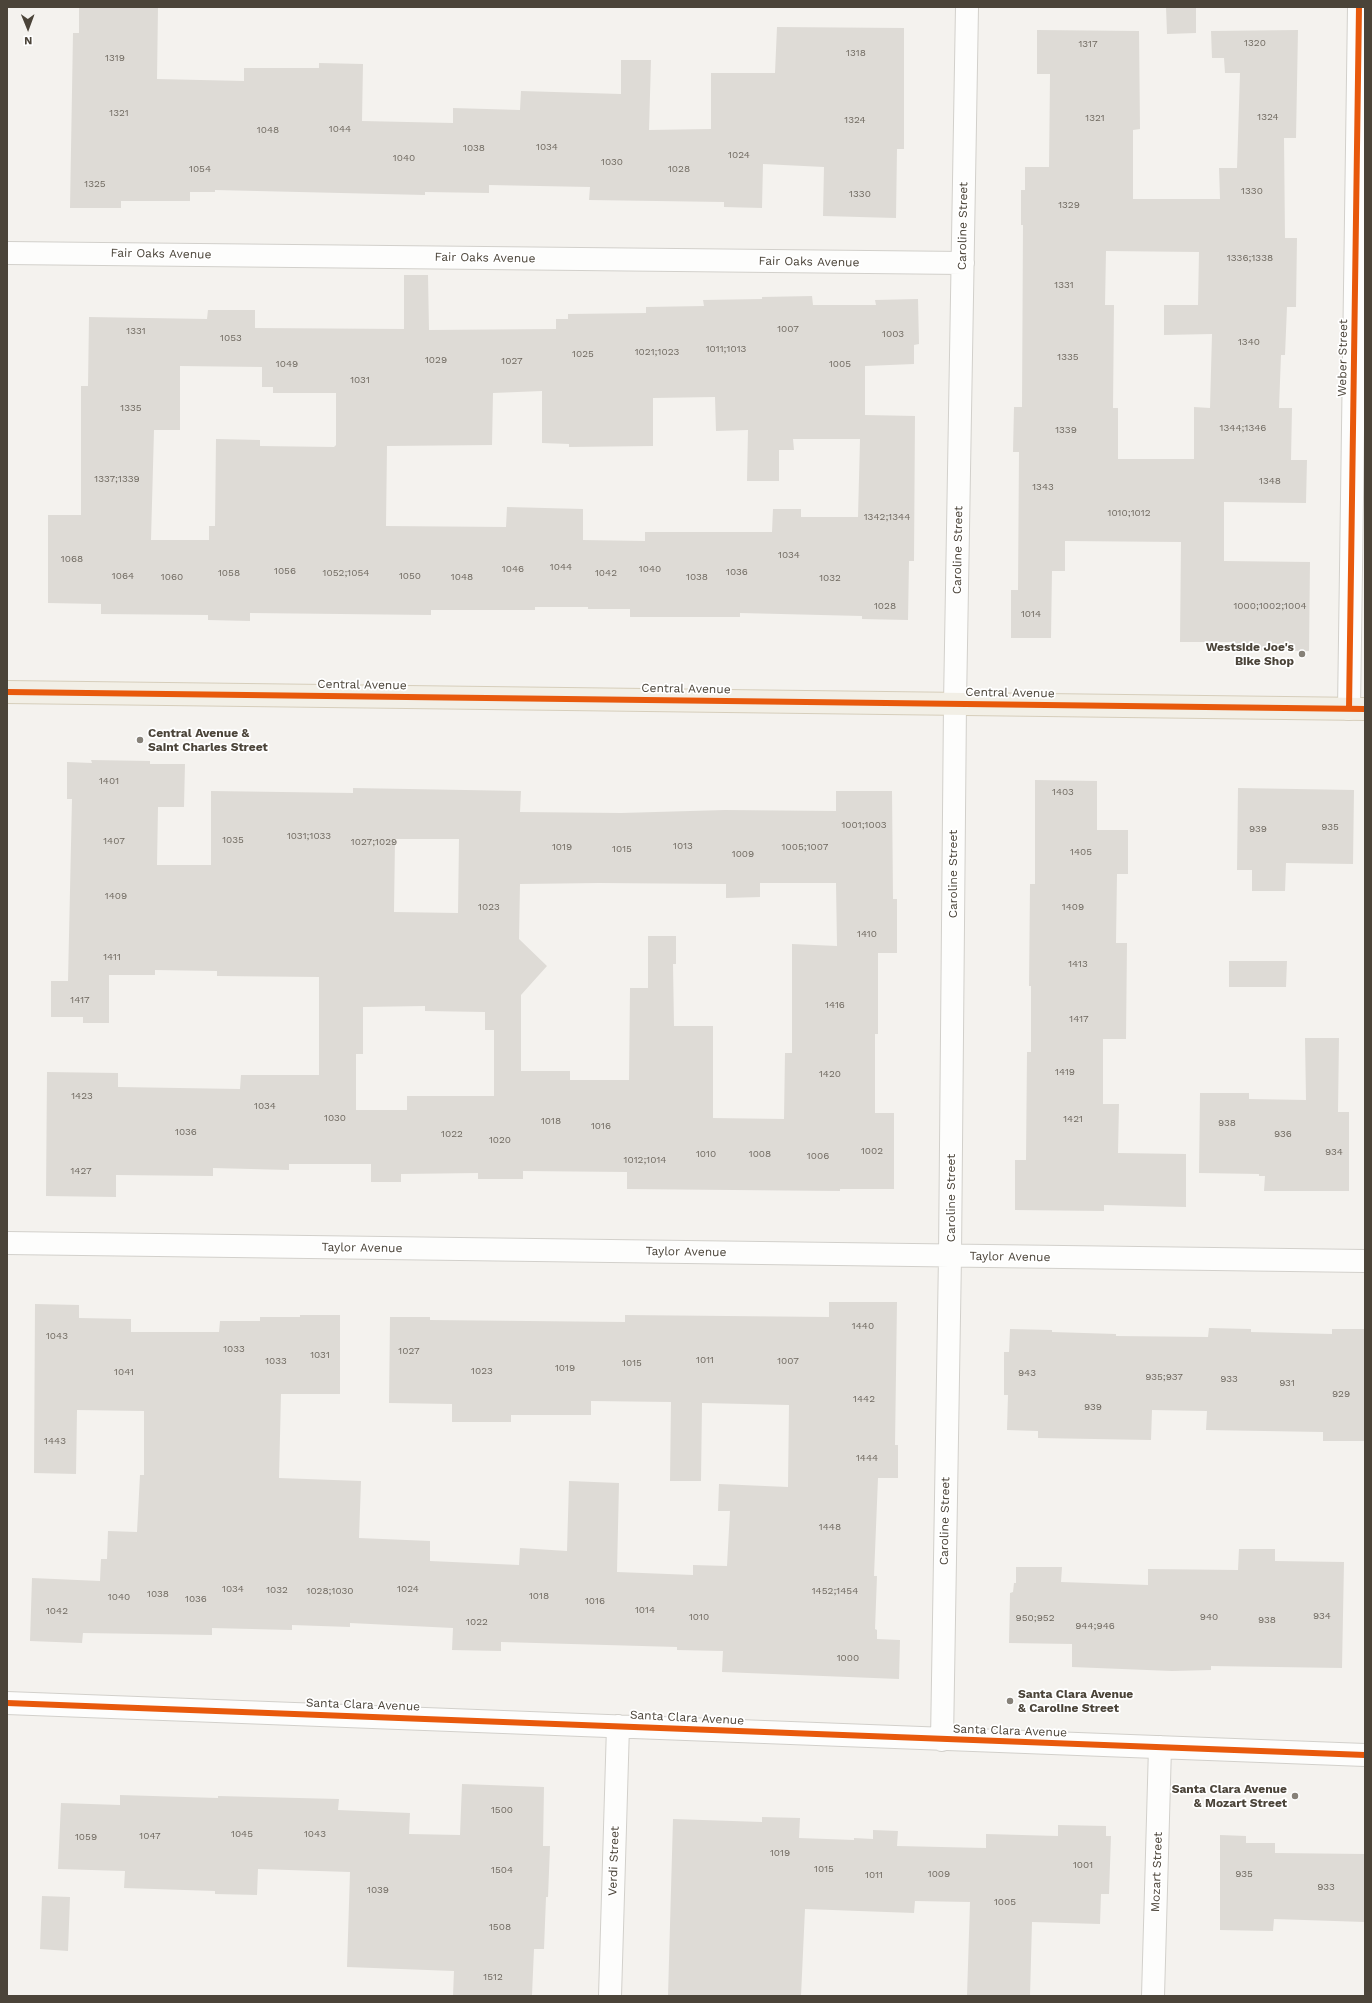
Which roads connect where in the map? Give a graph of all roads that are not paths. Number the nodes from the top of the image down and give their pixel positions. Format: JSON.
{"nodes":[{"id":1,"x":967,"y":7,"type":"edge"},
{"id":2,"x":1359,"y":7,"type":"edge"},
{"id":3,"x":7,"y":253,"type":"edge"},
{"id":4,"x":962,"y":263,"type":"junction"},
{"id":5,"x":7,"y":692,"type":"edge"},
{"id":6,"x":955,"y":703,"type":"junction"},
{"id":7,"x":1357,"y":709,"type":"edge"},
{"id":8,"x":7,"y":1243,"type":"edge"},
{"id":9,"x":950,"y":1256,"type":"junction"},
{"id":10,"x":1365,"y":1262,"type":"edge"},
{"id":11,"x":7,"y":1703,"type":"edge"},
{"id":12,"x":618,"y":1726,"type":"junction"},
{"id":13,"x":942,"y":1740,"type":"junction"},
{"id":14,"x":1160,"y":1747,"type":"junction"},
{"id":15,"x":1365,"y":1756,"type":"edge"},
{"id":16,"x":610,"y":1996,"type":"edge"},
{"id":17,"x":1153,"y":1996,"type":"edge"}],
"edges":[{"from":1,"to":4,"type":"street","name":"Caroline Street"},
{"from":2,"to":7,"type":"street","name":"Weber Street"},
{"from":3,"to":4,"type":"street","name":"Fair Oaks Avenue"},
{"from":4,"to":6,"type":"street","name":"Caroline Street"},
{"from":5,"to":6,"type":"main road","name":"Central Avenue"},
{"from":6,"to":7,"type":"main road","name":"Central Avenue"},
{"from":6,"to":9,"type":"street","name":"Caroline Street"},
{"from":8,"to":9,"type":"street","name":"Taylor Avenue"},
{"from":9,"to":10,"type":"street","name":"Taylor Avenue"},
{"from":9,"to":13,"type":"street","name":"Caroline Street"},
{"from":11,"to":12,"type":"street","name":"Santa Clara Avenue"},
{"from":12,"to":13,"type":"street","name":"Santa Clara Avenue"},
{"from":12,"to":16,"type":"street","name":"Verdi Street"},
{"from":13,"to":14,"type":"street","name":"Santa Clara Avenue"},
{"from":14,"to":15,"type":"street","name":"Santa Clara Avenue"},
{"from":14,"to":17,"type":"street","name":"Mozart Street"}]}
